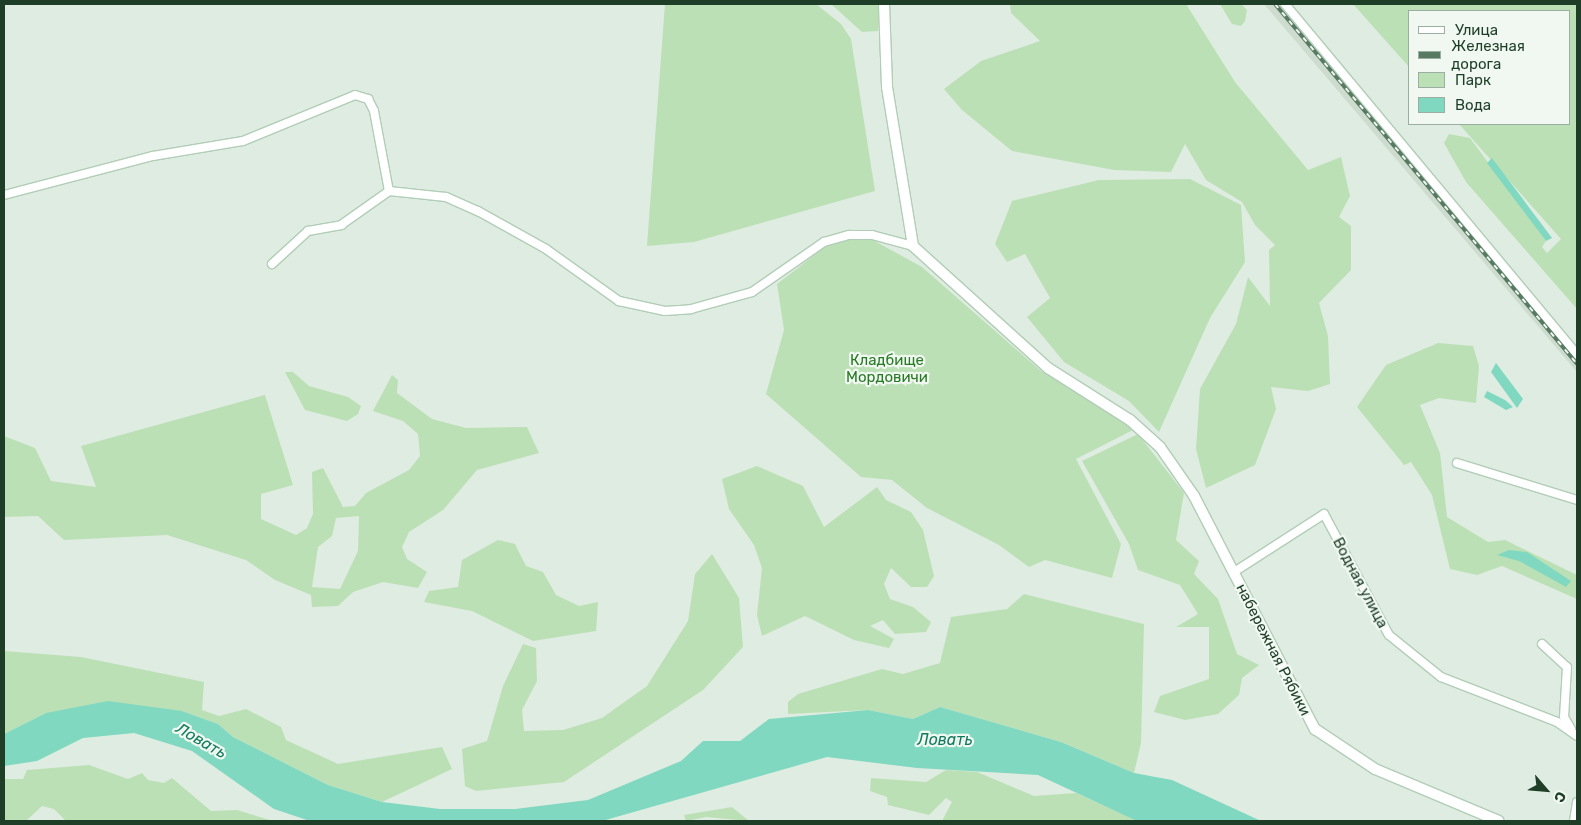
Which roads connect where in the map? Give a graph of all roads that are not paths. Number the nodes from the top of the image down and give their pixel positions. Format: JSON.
{"nodes":[{"id":1,"x":884,"y":4,"type":"edge"},
{"id":2,"x":1285,"y":4,"type":"edge"},
{"id":3,"x":389,"y":191,"type":"junction"},
{"id":4,"x":4,"y":195,"type":"edge"},
{"id":5,"x":913,"y":246,"type":"junction"},
{"id":6,"x":272,"y":264,"type":"dead end"},
{"id":7,"x":1577,"y":354,"type":"edge"},
{"id":8,"x":1457,"y":463,"type":"dead end"},
{"id":9,"x":1577,"y":500,"type":"edge"},
{"id":10,"x":1234,"y":572,"type":"junction"},
{"id":11,"x":1542,"y":644,"type":"dead end"},
{"id":12,"x":1571,"y":729,"type":"junction"},
{"id":13,"x":1577,"y":736,"type":"edge"},
{"id":14,"x":1577,"y":802,"type":"edge"},
{"id":15,"x":1499,"y":821,"type":"edge"},
{"id":16,"x":1574,"y":821,"type":"edge"}],
"edges":[{"from":1,"to":5,"type":"street"},
{"from":2,"to":7,"type":"street"},
{"from":3,"to":4,"type":"street"},
{"from":3,"to":5,"type":"street"},
{"from":3,"to":6,"type":"street"},
{"from":5,"to":10,"type":"street","name":"набережная Рябики"},
{"from":8,"to":9,"type":"street"},
{"from":10,"to":12,"type":"street","name":"Водная улица"},
{"from":10,"to":15,"type":"street","name":"набережная Рябики"},
{"from":11,"to":12,"type":"street"},
{"from":12,"to":13,"type":"street","name":"Водная улица"},
{"from":14,"to":16,"type":"street"}]}
